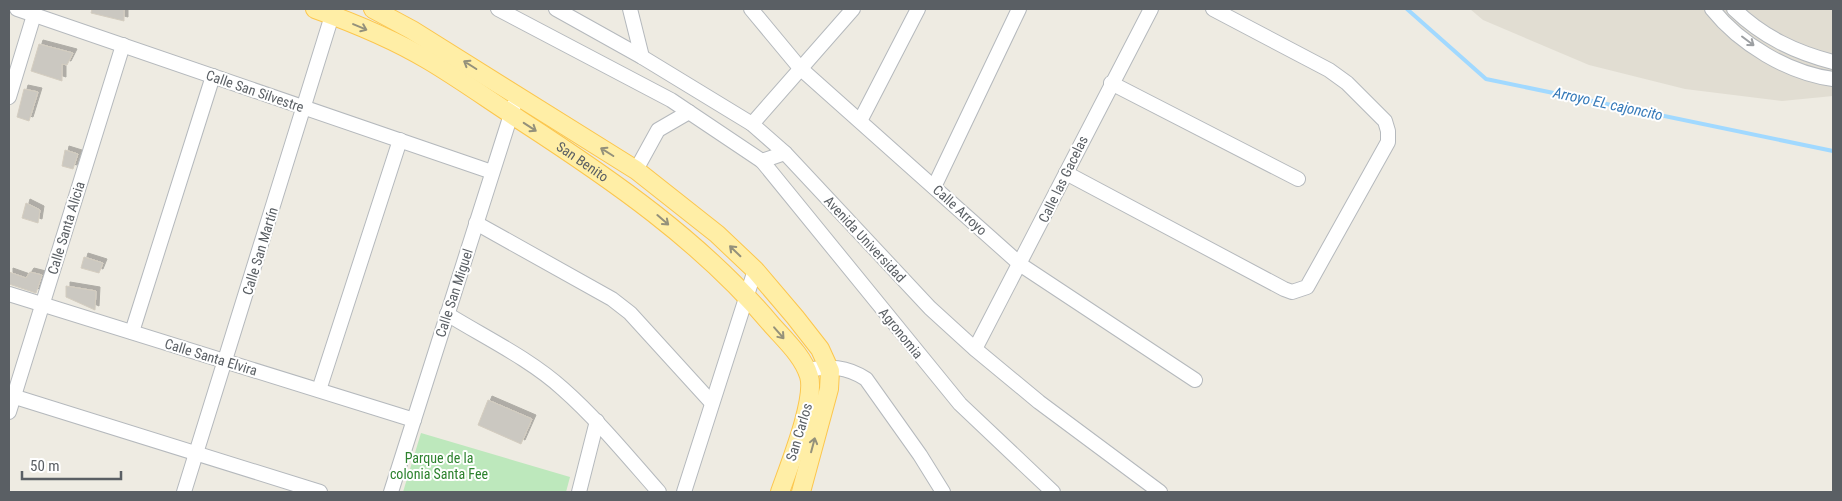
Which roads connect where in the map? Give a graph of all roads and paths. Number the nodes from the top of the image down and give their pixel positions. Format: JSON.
{"nodes":[{"id":1,"x":17,"y":9,"type":"edge"},
{"id":2,"x":315,"y":9,"type":"edge"},
{"id":3,"x":374,"y":9,"type":"edge"},
{"id":4,"x":498,"y":9,"type":"edge"},
{"id":5,"x":556,"y":9,"type":"edge"},
{"id":6,"x":630,"y":9,"type":"edge"},
{"id":7,"x":751,"y":9,"type":"edge"},
{"id":8,"x":853,"y":9,"type":"edge"},
{"id":9,"x":918,"y":9,"type":"edge"},
{"id":10,"x":1019,"y":9,"type":"edge"},
{"id":11,"x":1151,"y":9,"type":"edge"},
{"id":12,"x":1213,"y":9,"type":"edge"},
{"id":13,"x":1712,"y":9,"type":"edge"},
{"id":14,"x":1734,"y":9,"type":"edge"},
{"id":15,"x":334,"y":12,"type":"edge"},
{"id":16,"x":44,"y":14,"type":"edge"},
{"id":17,"x":123,"y":45,"type":"junction"},
{"id":18,"x":642,"y":57,"type":"junction"},
{"id":19,"x":1833,"y":62,"type":"edge"},
{"id":20,"x":800,"y":68,"type":"junction"},
{"id":21,"x":213,"y":76,"type":"junction"},
{"id":22,"x":1833,"y":79,"type":"edge"},
{"id":23,"x":1111,"y":83,"type":"junction"},
{"id":24,"x":517,"y":95,"type":"junction"},
{"id":25,"x":9,"y":97,"type":"edge"},
{"id":26,"x":304,"y":108,"type":"junction"},
{"id":27,"x":689,"y":112,"type":"junction"},
{"id":28,"x":511,"y":114,"type":"junction"},
{"id":29,"x":860,"y":121,"type":"junction"},
{"id":30,"x":752,"y":124,"type":"junction"},
{"id":31,"x":400,"y":140,"type":"junction"},
{"id":32,"x":785,"y":153,"type":"junction"},
{"id":33,"x":762,"y":161,"type":"junction"},
{"id":34,"x":636,"y":170,"type":"junction"},
{"id":35,"x":492,"y":172,"type":"junction"},
{"id":36,"x":1066,"y":173,"type":"junction"},
{"id":37,"x":1298,"y":179,"type":"dead end"},
{"id":38,"x":934,"y":187,"type":"junction"},
{"id":39,"x":476,"y":223,"type":"junction"},
{"id":40,"x":1021,"y":264,"type":"junction"},
{"id":41,"x":755,"y":270,"type":"junction"},
{"id":42,"x":9,"y":294,"type":"edge"},
{"id":43,"x":747,"y":295,"type":"junction"},
{"id":44,"x":42,"y":304,"type":"junction"},
{"id":45,"x":447,"y":314,"type":"junction"},
{"id":46,"x":132,"y":332,"type":"junction"},
{"id":47,"x":975,"y":349,"type":"junction"},
{"id":48,"x":225,"y":361,"type":"junction"},
{"id":49,"x":830,"y":369,"type":"junction"},
{"id":50,"x":807,"y":370,"type":"junction"},
{"id":51,"x":1195,"y":380,"type":"dead end"},
{"id":52,"x":319,"y":390,"type":"junction"},
{"id":53,"x":11,"y":396,"type":"edge"},
{"id":54,"x":712,"y":403,"type":"junction"},
{"id":55,"x":9,"y":412,"type":"edge"},
{"id":56,"x":414,"y":420,"type":"junction"},
{"id":57,"x":597,"y":421,"type":"junction"},
{"id":58,"x":196,"y":454,"type":"junction"},
{"id":59,"x":184,"y":492,"type":"edge"},
{"id":60,"x":320,"y":492,"type":"edge"},
{"id":61,"x":391,"y":492,"type":"edge"},
{"id":62,"x":580,"y":492,"type":"edge"},
{"id":63,"x":659,"y":492,"type":"edge"},
{"id":64,"x":684,"y":492,"type":"edge"},
{"id":65,"x":780,"y":492,"type":"edge"},
{"id":66,"x":801,"y":492,"type":"edge"},
{"id":67,"x":944,"y":492,"type":"edge"},
{"id":68,"x":1053,"y":492,"type":"edge"},
{"id":69,"x":1160,"y":492,"type":"edge"}],
"edges":[{"from":1,"to":16,"type":"street","name":"Calle San Silvestre"},
{"from":2,"to":15,"type":"main road","name":"San Benito"},
{"from":24,"to":3,"type":"main road","name":"San Benito","one_way":true},
{"from":4,"to":27,"type":"street"},
{"from":5,"to":18,"type":"street","name":"Avenida Universidad"},
{"from":6,"to":18,"type":"street"},
{"from":7,"to":20,"type":"street","name":"Calle Arroyo"},
{"from":8,"to":20,"type":"street"},
{"from":9,"to":29,"type":"street"},
{"from":10,"to":38,"type":"street"},
{"from":11,"to":23,"type":"street","name":"Calle las Gacelas"},
{"from":12,"to":36,"type":"street"},
{"from":13,"to":22,"type":"street","one_way":true},
{"from":14,"to":19,"type":"street"},
{"from":15,"to":26,"type":"street","name":"Calle San Martín"},
{"from":15,"to":28,"type":"main road","name":"San Benito","one_way":true},
{"from":16,"to":17,"type":"street","name":"Calle San Silvestre"},
{"from":16,"to":25,"type":"street"},
{"from":17,"to":21,"type":"street","name":"Calle San Silvestre"},
{"from":17,"to":44,"type":"street","name":"Calle Santa Alicia"},
{"from":18,"to":30,"type":"street","name":"Avenida Universidad"},
{"from":20,"to":29,"type":"street","name":"Calle Arroyo"},
{"from":20,"to":30,"type":"street"},
{"from":21,"to":26,"type":"street","name":"Calle San Silvestre"},
{"from":21,"to":46,"type":"street"},
{"from":23,"to":36,"type":"street","name":"Calle las Gacelas"},
{"from":23,"to":37,"type":"street"},
{"from":24,"to":28,"type":"street","name":"Calle San Miguel"},
{"from":34,"to":24,"type":"main road","name":"San Benito","one_way":true},
{"from":26,"to":31,"type":"street","name":"Calle San Silvestre"},
{"from":26,"to":48,"type":"street","name":"Calle San Martín"},
{"from":27,"to":33,"type":"street"},
{"from":27,"to":34,"type":"street"},
{"from":28,"to":35,"type":"street","name":"Calle San Miguel"},
{"from":28,"to":43,"type":"main road","name":"San Benito","one_way":true},
{"from":29,"to":38,"type":"street","name":"Calle Arroyo"},
{"from":30,"to":32,"type":"street","name":"Avenida Universidad"},
{"from":31,"to":35,"type":"street","name":"Calle San Silvestre"},
{"from":31,"to":52,"type":"street"},
{"from":32,"to":33,"type":"street"},
{"from":32,"to":47,"type":"street","name":"Avenida Universidad"},
{"from":33,"to":68,"type":"street","name":"Agronomia"},
{"from":41,"to":34,"type":"main road","name":"San Benito","one_way":true},
{"from":35,"to":39,"type":"street","name":"Calle San Miguel"},
{"from":36,"to":40,"type":"street","name":"Calle las Gacelas"},
{"from":38,"to":40,"type":"street","name":"Calle Arroyo"},
{"from":39,"to":45,"type":"street","name":"Calle San Miguel"},
{"from":39,"to":54,"type":"street"},
{"from":40,"to":47,"type":"street","name":"Calle las Gacelas"},
{"from":40,"to":51,"type":"street","name":"Calle Arroyo"},
{"from":41,"to":43,"type":"street"},
{"from":41,"to":49,"type":"main road","name":"San Benito"},
{"from":42,"to":44,"type":"street","name":"Calle Santa Elvira"},
{"from":43,"to":50,"type":"main road","name":"San Benito","one_way":true},
{"from":43,"to":54,"type":"street"},
{"from":44,"to":46,"type":"street","name":"Calle Santa Elvira"},
{"from":44,"to":53,"type":"street","name":"Calle Santa Alicia"},
{"from":45,"to":56,"type":"street","name":"Calle San Miguel"},
{"from":45,"to":57,"type":"street"},
{"from":46,"to":48,"type":"street","name":"Calle Santa Elvira"},
{"from":47,"to":69,"type":"street","name":"Avenida Universidad"},
{"from":48,"to":52,"type":"street","name":"Calle Santa Elvira"},
{"from":48,"to":58,"type":"street","name":"Calle San Martín"},
{"from":49,"to":50,"type":"street"},
{"from":66,"to":49,"type":"main road","one_way":true},
{"from":49,"to":67,"type":"street"},
{"from":50,"to":65,"type":"main road","name":"San Carlos"},
{"from":52,"to":56,"type":"street","name":"Calle Santa Elvira"},
{"from":53,"to":55,"type":"street","name":"Calle Santa Alicia"},
{"from":53,"to":58,"type":"street"},
{"from":54,"to":64,"type":"street"},
{"from":56,"to":61,"type":"street","name":"Calle San Miguel"},
{"from":57,"to":62,"type":"street"},
{"from":57,"to":63,"type":"street"},
{"from":58,"to":59,"type":"street","name":"Calle San Martín"},
{"from":58,"to":60,"type":"street"}]}
